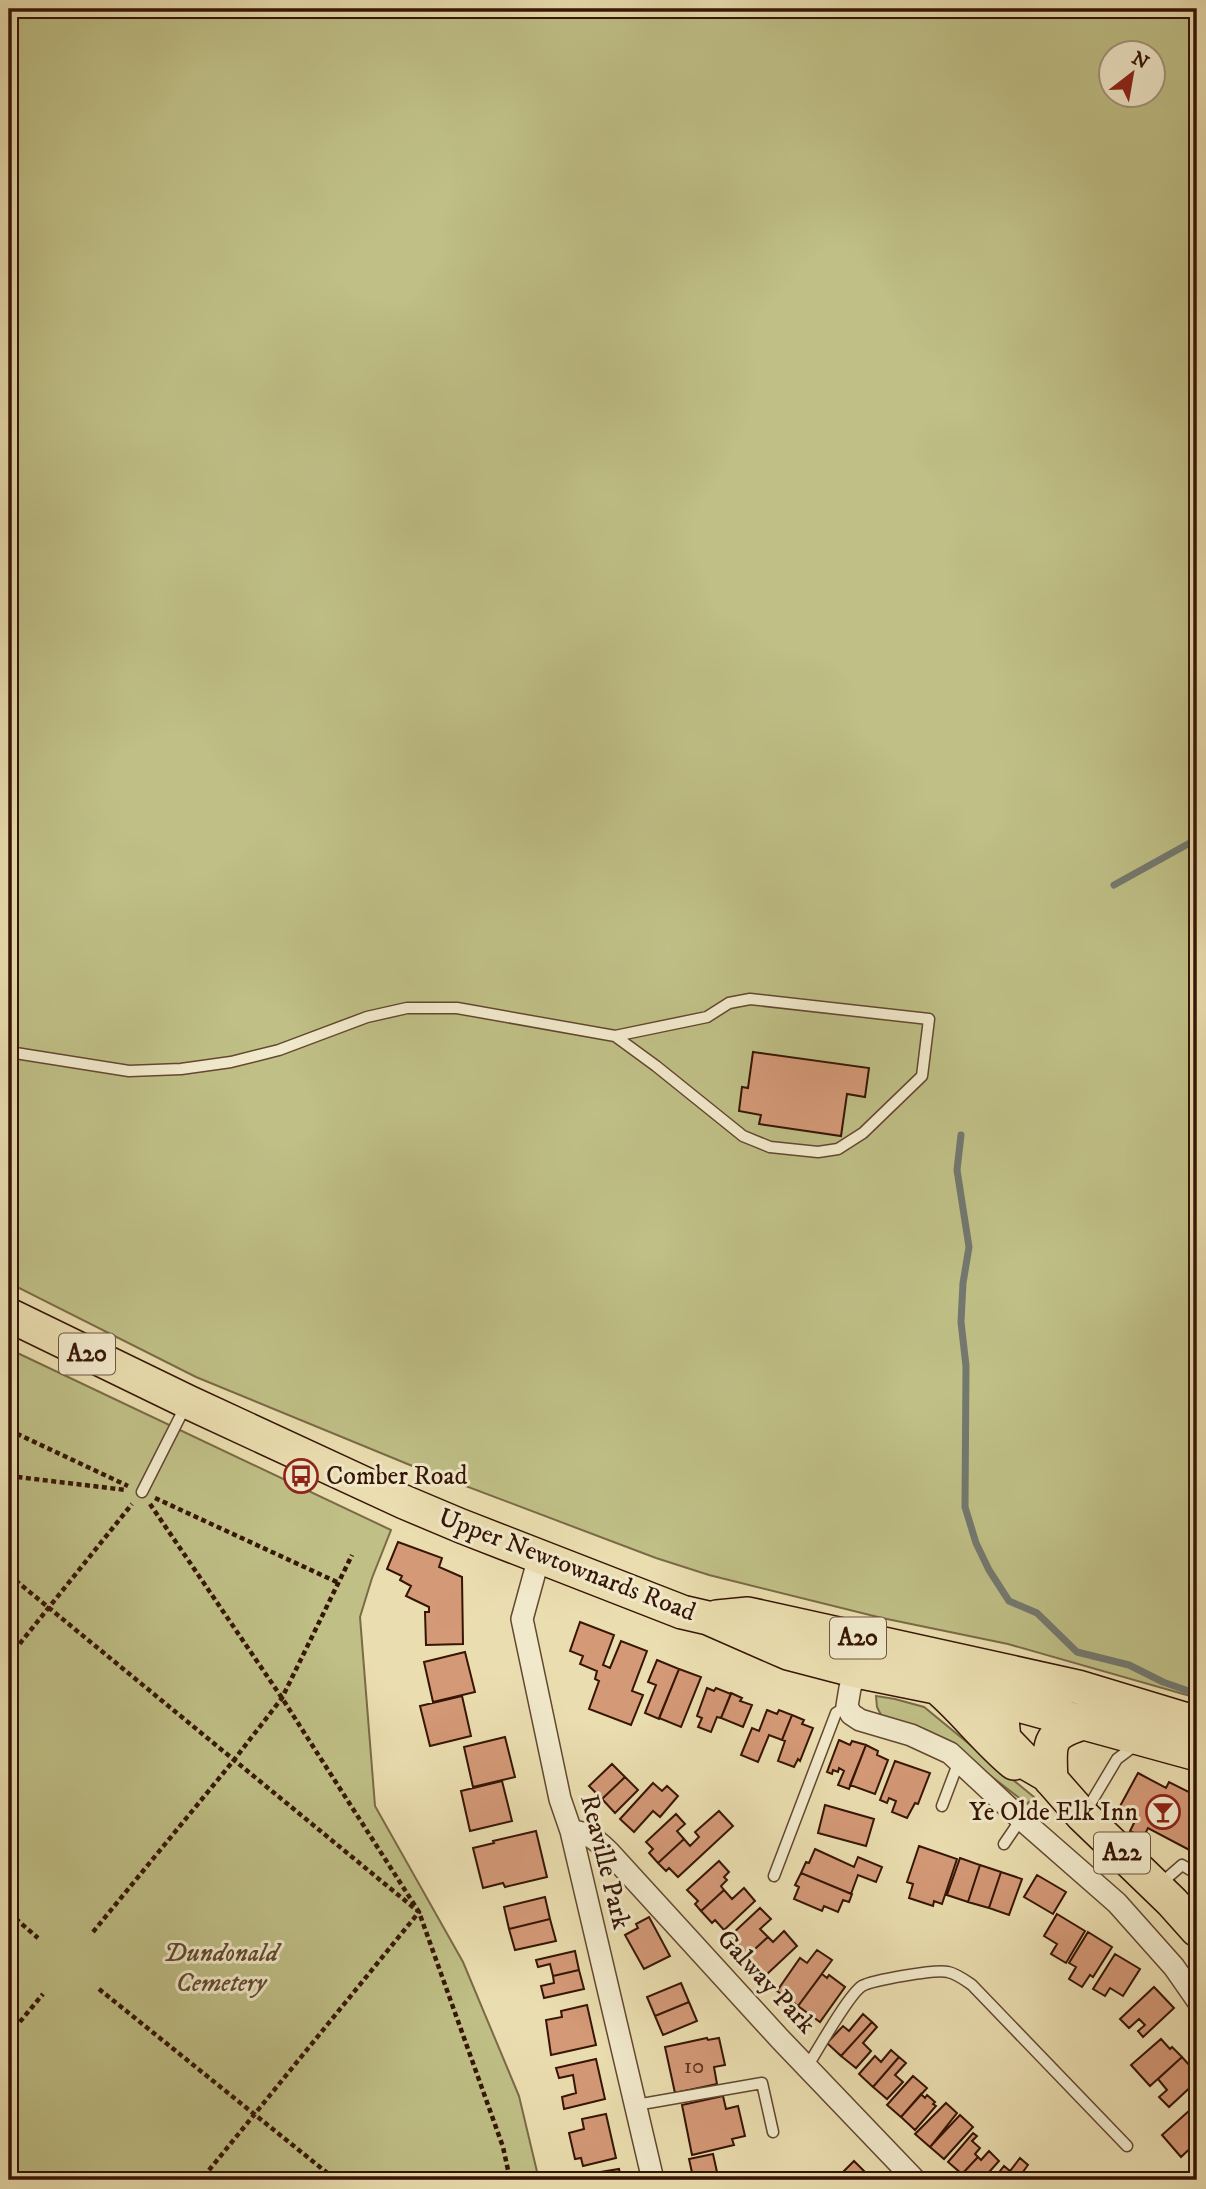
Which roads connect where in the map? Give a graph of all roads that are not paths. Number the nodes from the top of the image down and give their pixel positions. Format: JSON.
{"nodes":[{"id":1,"x":615,"y":1036,"type":"junction"},
{"id":2,"x":9,"y":1052,"type":"edge"},
{"id":3,"x":9,"y":1315,"type":"edge"},
{"id":4,"x":188,"y":1402,"type":"junction"},
{"id":5,"x":142,"y":1492,"type":"road end"},
{"id":6,"x":539,"y":1557,"type":"junction"},
{"id":7,"x":708,"y":1618,"type":"junction"},
{"id":8,"x":857,"y":1671,"type":"junction"},
{"id":9,"x":1004,"y":1685,"type":"junction"},
{"id":10,"x":938,"y":1688,"type":"junction"},
{"id":11,"x":848,"y":1706,"type":"junction"},
{"id":12,"x":1086,"y":1722,"type":"junction"},
{"id":13,"x":1197,"y":1723,"type":"edge"},
{"id":14,"x":1145,"y":1738,"type":"junction"},
{"id":15,"x":1197,"y":1754,"type":"edge"},
{"id":16,"x":959,"y":1761,"type":"junction"},
{"id":17,"x":1049,"y":1777,"type":"junction"},
{"id":18,"x":942,"y":1806,"type":"dead end"},
{"id":19,"x":1083,"y":1816,"type":"junction"},
{"id":20,"x":1021,"y":1819,"type":"junction"},
{"id":21,"x":571,"y":1831,"type":"junction"},
{"id":22,"x":1004,"y":1844,"type":"dead end"},
{"id":23,"x":1197,"y":1874,"type":"edge"},
{"id":24,"x":774,"y":1876,"type":"dead end"},
{"id":25,"x":1157,"y":1887,"type":"junction"},
{"id":26,"x":1197,"y":1930,"type":"edge"},
{"id":27,"x":1197,"y":2000,"type":"edge"},
{"id":28,"x":807,"y":2067,"type":"junction"},
{"id":29,"x":636,"y":2105,"type":"junction"},
{"id":30,"x":773,"y":2132,"type":"dead end"},
{"id":31,"x":1127,"y":2146,"type":"dead end"},
{"id":32,"x":653,"y":2180,"type":"edge"},
{"id":33,"x":915,"y":2180,"type":"edge"}],
"edges":[{"from":1,"to":1,"type":"lane"},
{"from":1,"to":2,"type":"lane"},
{"from":3,"to":4,"type":"highway","name":"Upper Newtownards Road","number":"A20"},
{"from":4,"to":5,"type":"lane"},
{"from":4,"to":6,"type":"highway","name":"Upper Newtownards Road","number":"A20"},
{"from":6,"to":7,"type":"highway","name":"Upper Newtownards Road","number":"A20"},
{"from":6,"to":21,"type":"street","name":"Reaville Park"},
{"from":7,"to":8,"type":"highway","name":"Upper Newtownards Road","number":"A20"},
{"from":7,"to":9,"type":"highway","name":"Upper Newtownards Road","number":"A20"},
{"from":8,"to":10,"type":"highway","name":"Upper Newtownards Road","number":"A20"},
{"from":8,"to":11,"type":"street"},
{"from":9,"to":10,"type":"highway","name":"Upper Newtownards Road","number":"A20"},
{"from":9,"to":12,"type":"highway","name":"Upper Newtownards Road","number":"A20"},
{"from":9,"to":13,"type":"highway","name":"Upper Newtownards Road","number":"A20"},
{"from":9,"to":17,"type":"highway","number":"A22"},
{"from":10,"to":17,"type":"highway"},
{"from":11,"to":16,"type":"street"},
{"from":11,"to":24,"type":"lane"},
{"from":12,"to":14,"type":"highway","name":"Upper Newtownards Road","number":"A20"},
{"from":12,"to":17,"type":"highway"},
{"from":14,"to":15,"type":"highway","name":"Upper Newtownards Road","number":"A20"},
{"from":14,"to":19,"type":"lane"},
{"from":16,"to":18,"type":"lane"},
{"from":16,"to":20,"type":"street"},
{"from":17,"to":19,"type":"highway","number":"A22"},
{"from":19,"to":25,"type":"highway","number":"A22"},
{"from":20,"to":22,"type":"lane"},
{"from":20,"to":27,"type":"street"},
{"from":21,"to":28,"type":"street","name":"Galway Park"},
{"from":21,"to":29,"type":"street","name":"Reaville Park"},
{"from":23,"to":25,"type":"lane"},
{"from":25,"to":26,"type":"highway","number":"A22"},
{"from":28,"to":31,"type":"lane"},
{"from":28,"to":33,"type":"street","name":"Galway Park"},
{"from":29,"to":30,"type":"lane"},
{"from":29,"to":32,"type":"street","name":"Reaville Park"}]}
